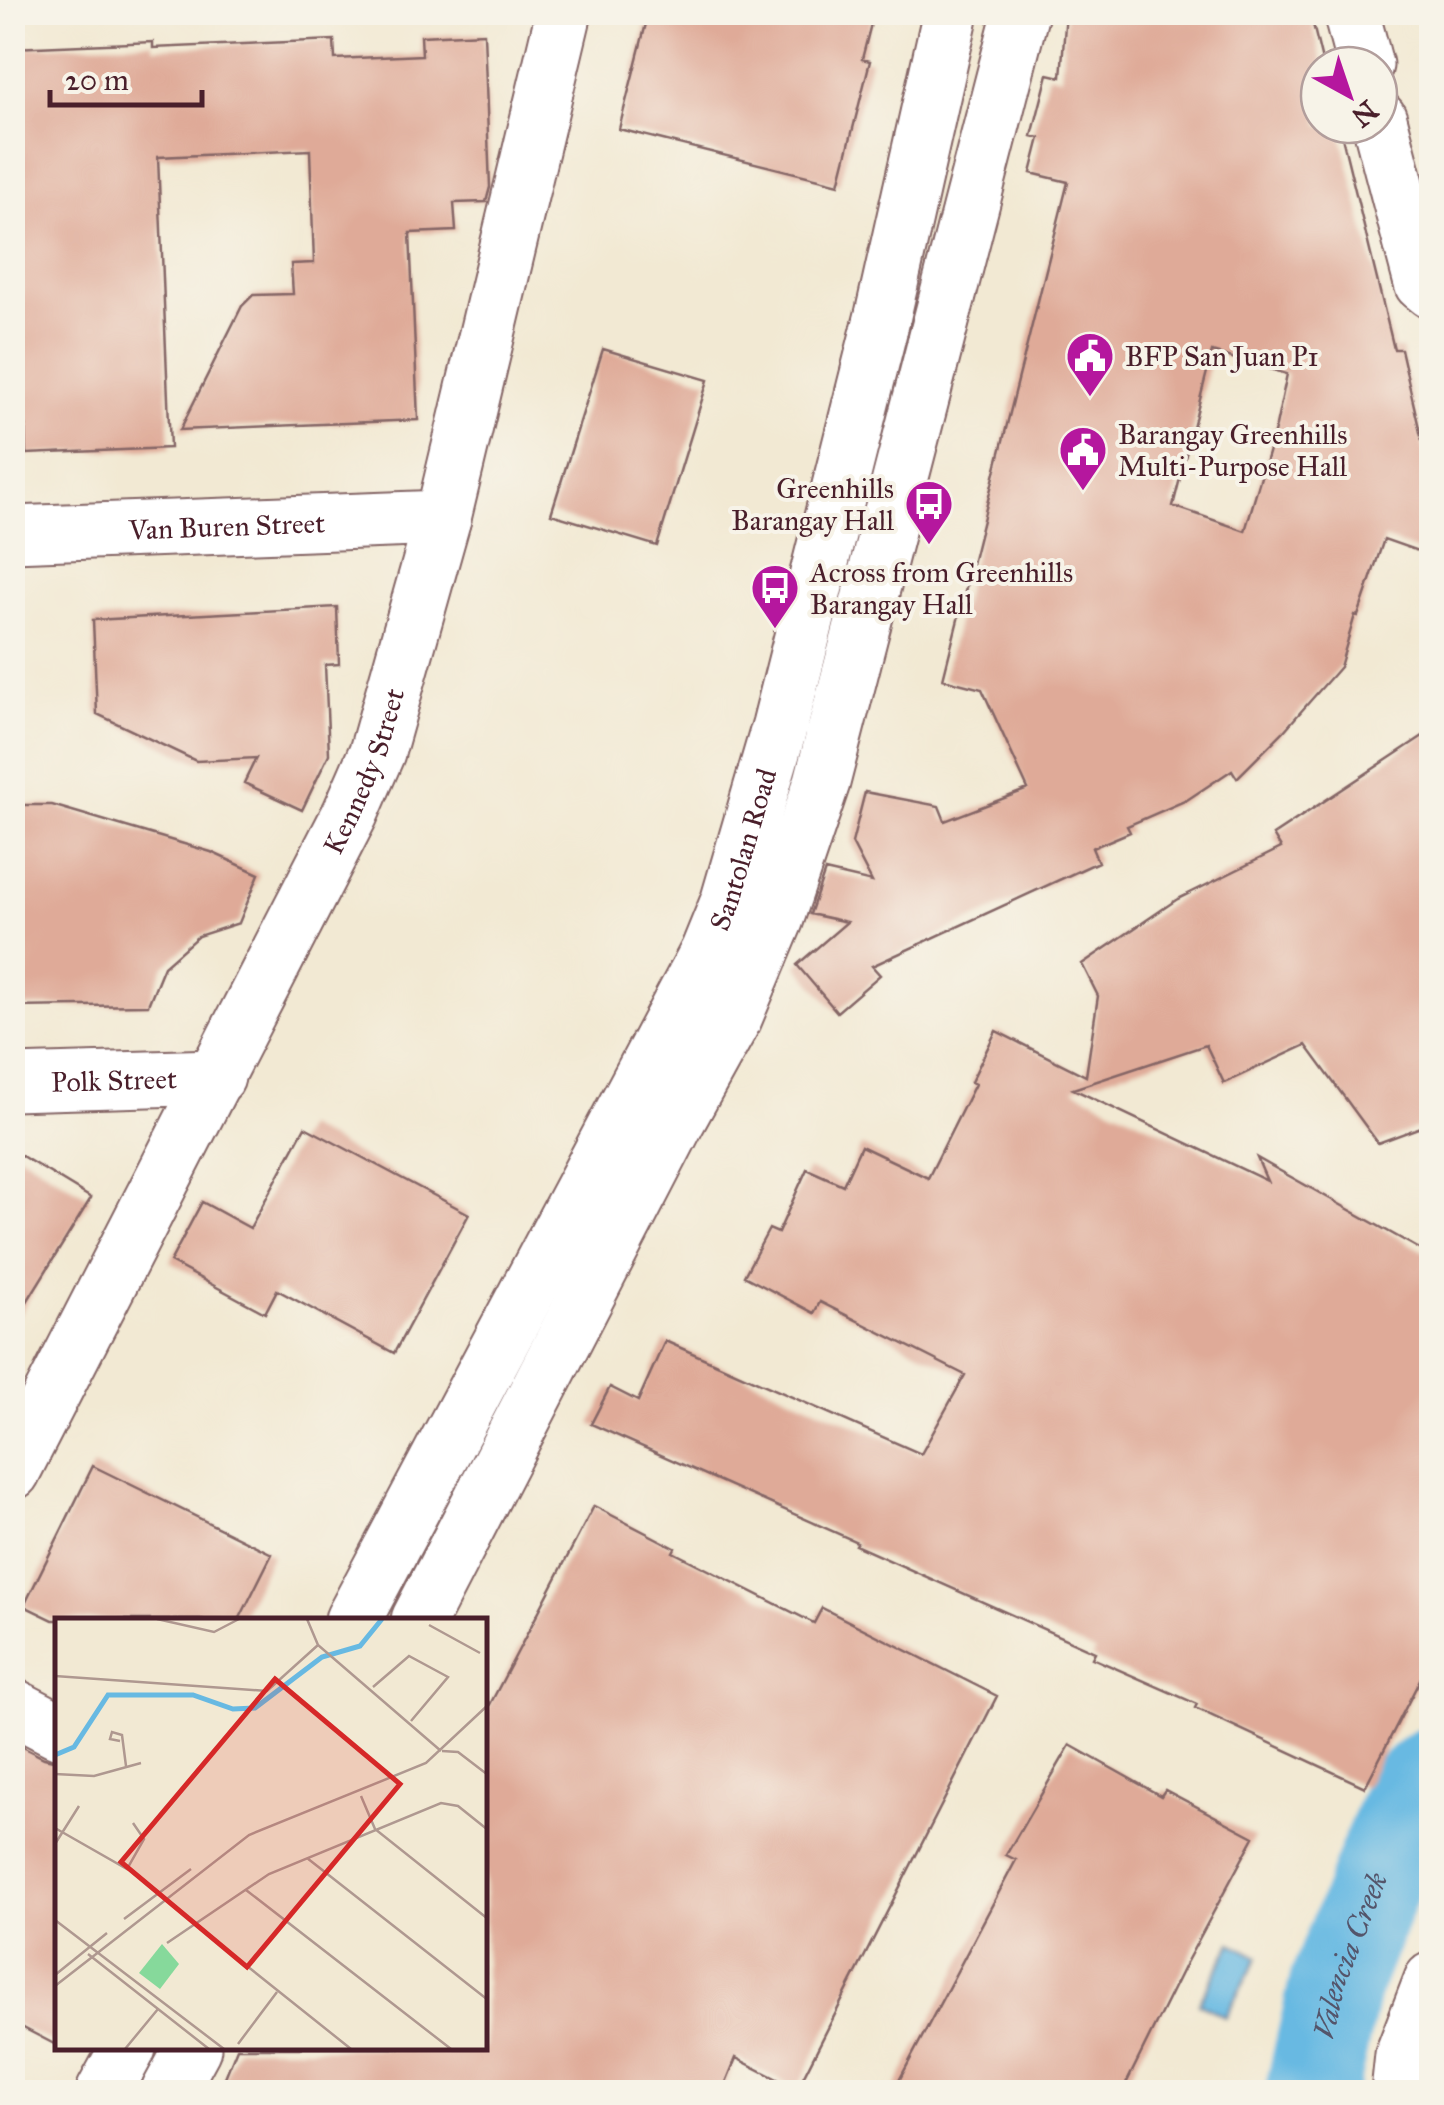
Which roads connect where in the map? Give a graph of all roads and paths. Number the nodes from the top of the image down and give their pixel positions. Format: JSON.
{"nodes":[{"id":1,"x":564,"y":12,"type":"edge"},
{"id":2,"x":951,"y":12,"type":"edge"},
{"id":3,"x":1022,"y":12,"type":"edge"},
{"id":4,"x":1386,"y":145,"type":"edge"},
{"id":5,"x":1432,"y":290,"type":"edge"},
{"id":6,"x":443,"y":518,"type":"junction"},
{"id":7,"x":12,"y":534,"type":"edge"},
{"id":8,"x":217,"y":1077,"type":"junction"},
{"id":9,"x":12,"y":1083,"type":"edge"},
{"id":10,"x":466,"y":1404,"type":"junction"},
{"id":11,"x":518,"y":1432,"type":"junction"},
{"id":12,"x":12,"y":1472,"type":"edge"},
{"id":13,"x":354,"y":1618,"type":"edge"},
{"id":14,"x":419,"y":1618,"type":"edge"},
{"id":15,"x":12,"y":1706,"type":"edge"},
{"id":16,"x":55,"y":1728,"type":"edge"},
{"id":17,"x":1432,"y":1980,"type":"edge"},
{"id":18,"x":127,"y":2050,"type":"edge"},
{"id":19,"x":192,"y":2050,"type":"edge"},
{"id":20,"x":104,"y":2092,"type":"edge"},
{"id":21,"x":169,"y":2092,"type":"edge"},
{"id":22,"x":1398,"y":2092,"type":"edge"}],
"edges":[{"from":1,"to":6,"type":"main road","name":"Kennedy Street"},
{"from":2,"to":10,"type":"main road","name":"Santolan Road"},
{"from":3,"to":11,"type":"main road","name":"Santolan Road"},
{"from":4,"to":5,"type":"main road"},
{"from":6,"to":7,"type":"main road","name":"Van Buren Street"},
{"from":6,"to":8,"type":"main road","name":"Kennedy Street"},
{"from":8,"to":9,"type":"main road","name":"Polk Street"},
{"from":8,"to":12,"type":"main road","name":"Kennedy Street"},
{"from":10,"to":11,"type":"main road"},
{"from":10,"to":13,"type":"main road","name":"Santolan Road"},
{"from":11,"to":14,"type":"main road","name":"Santolan Road"},
{"from":15,"to":16,"type":"main road"},
{"from":17,"to":22,"type":"main road"},
{"from":18,"to":20,"type":"main road"},
{"from":19,"to":21,"type":"main road"}]}
